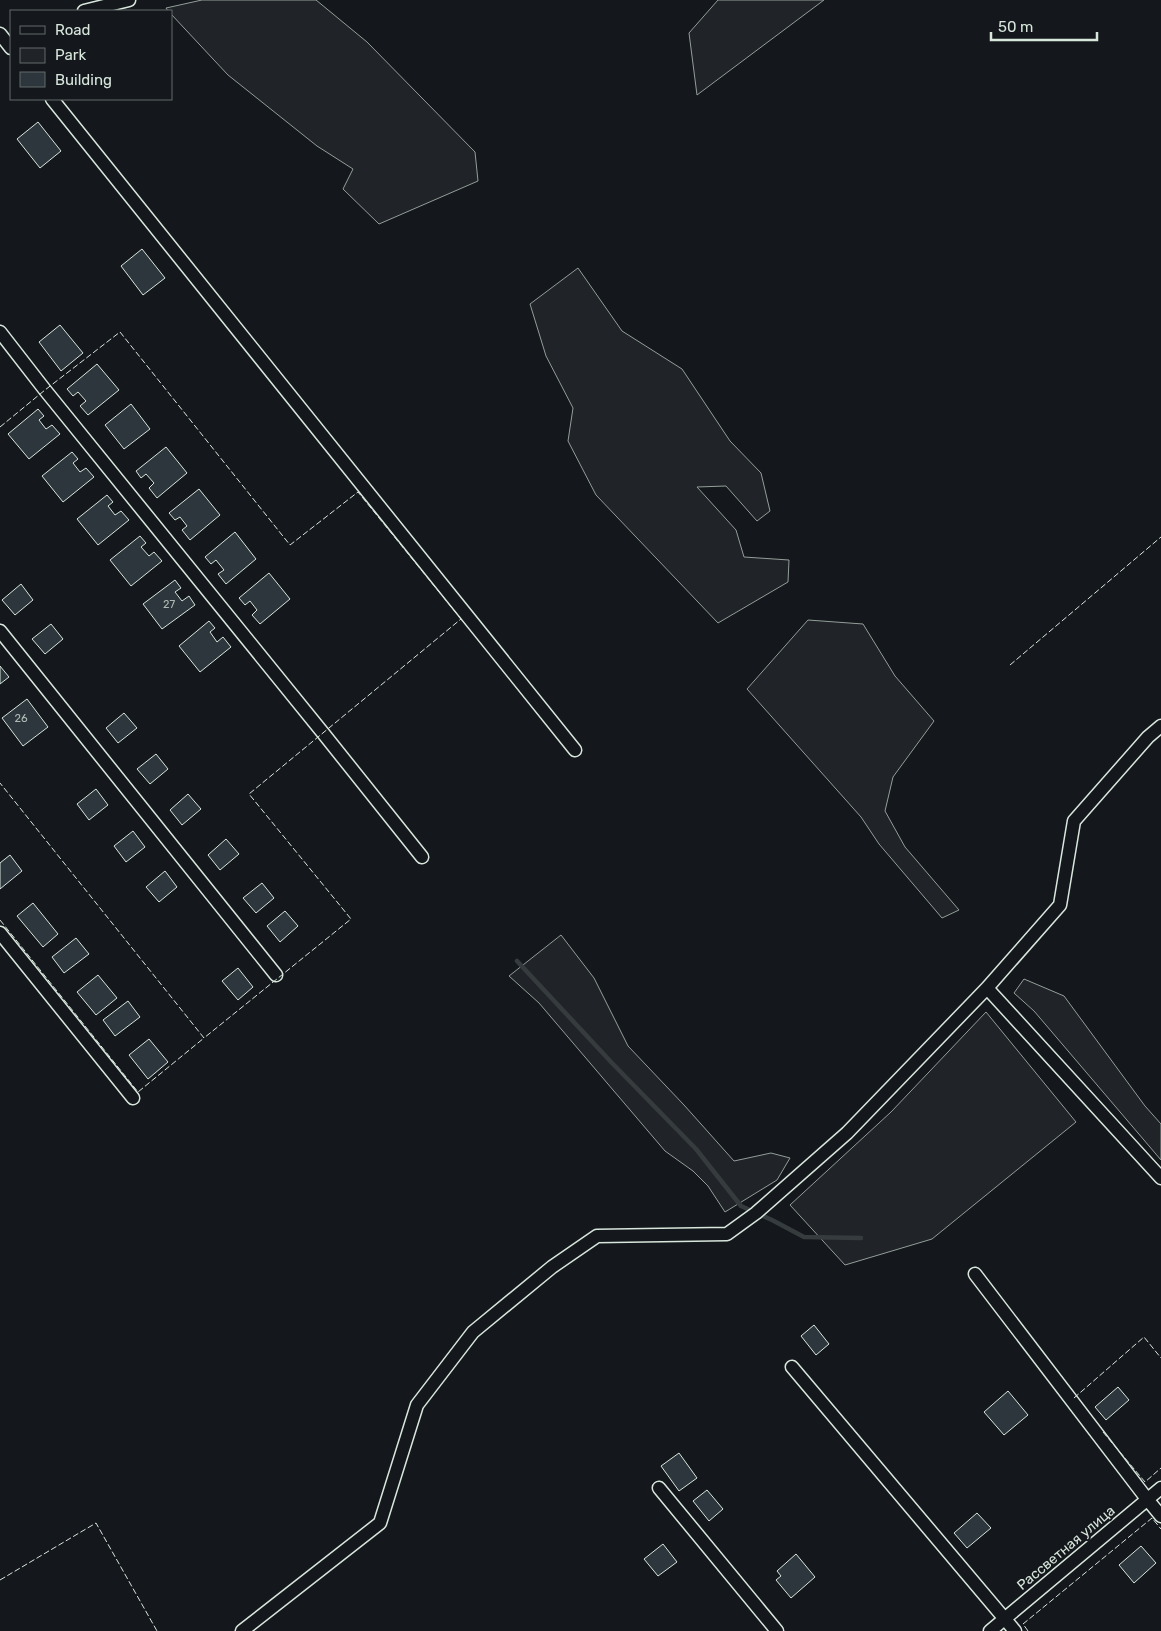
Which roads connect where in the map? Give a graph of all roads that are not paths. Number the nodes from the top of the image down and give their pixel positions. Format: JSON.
{"nodes":[{"id":1,"x":129,"y":0,"type":"edge"},
{"id":2,"x":88,"y":10,"type":"edge"},
{"id":3,"x":0,"y":34,"type":"edge"},
{"id":4,"x":10,"y":47,"type":"edge"},
{"id":5,"x":53,"y":100,"type":"edge"},
{"id":6,"x":0,"y":332,"type":"edge"},
{"id":7,"x":0,"y":631,"type":"edge"},
{"id":8,"x":1161,"y":726,"type":"edge"},
{"id":9,"x":575,"y":750,"type":"dead end"},
{"id":10,"x":422,"y":857,"type":"dead end"},
{"id":11,"x":0,"y":933,"type":"edge"},
{"id":12,"x":276,"y":975,"type":"dead end"},
{"id":13,"x":987,"y":988,"type":"junction"},
{"id":14,"x":133,"y":1098,"type":"dead end"},
{"id":15,"x":1161,"y":1178,"type":"edge"},
{"id":16,"x":974,"y":1274,"type":"dead end"},
{"id":17,"x":792,"y":1367,"type":"dead end"},
{"id":18,"x":658,"y":1488,"type":"dead end"},
{"id":19,"x":1161,"y":1488,"type":"edge"},
{"id":20,"x":1147,"y":1499,"type":"junction"},
{"id":21,"x":1161,"y":1516,"type":"edge"},
{"id":22,"x":1005,"y":1619,"type":"junction"},
{"id":23,"x":242,"y":1631,"type":"edge"},
{"id":24,"x":776,"y":1631,"type":"edge"},
{"id":25,"x":990,"y":1631,"type":"edge"},
{"id":26,"x":1015,"y":1631,"type":"edge"}],
"edges":[{"from":1,"to":2,"type":"street"},
{"from":3,"to":4,"type":"street"},
{"from":5,"to":9,"type":"street"},
{"from":6,"to":10,"type":"street"},
{"from":7,"to":12,"type":"street"},
{"from":8,"to":13,"type":"street"},
{"from":11,"to":14,"type":"street"},
{"from":13,"to":15,"type":"street"},
{"from":13,"to":23,"type":"street"},
{"from":16,"to":20,"type":"street"},
{"from":17,"to":22,"type":"street"},
{"from":18,"to":24,"type":"street"},
{"from":19,"to":20,"type":"street","name":"Рассветная улица"},
{"from":20,"to":21,"type":"street"},
{"from":20,"to":22,"type":"street","name":"Рассветная улица"},
{"from":22,"to":25,"type":"street","name":"Рассветная улица"},
{"from":22,"to":26,"type":"street"}]}
